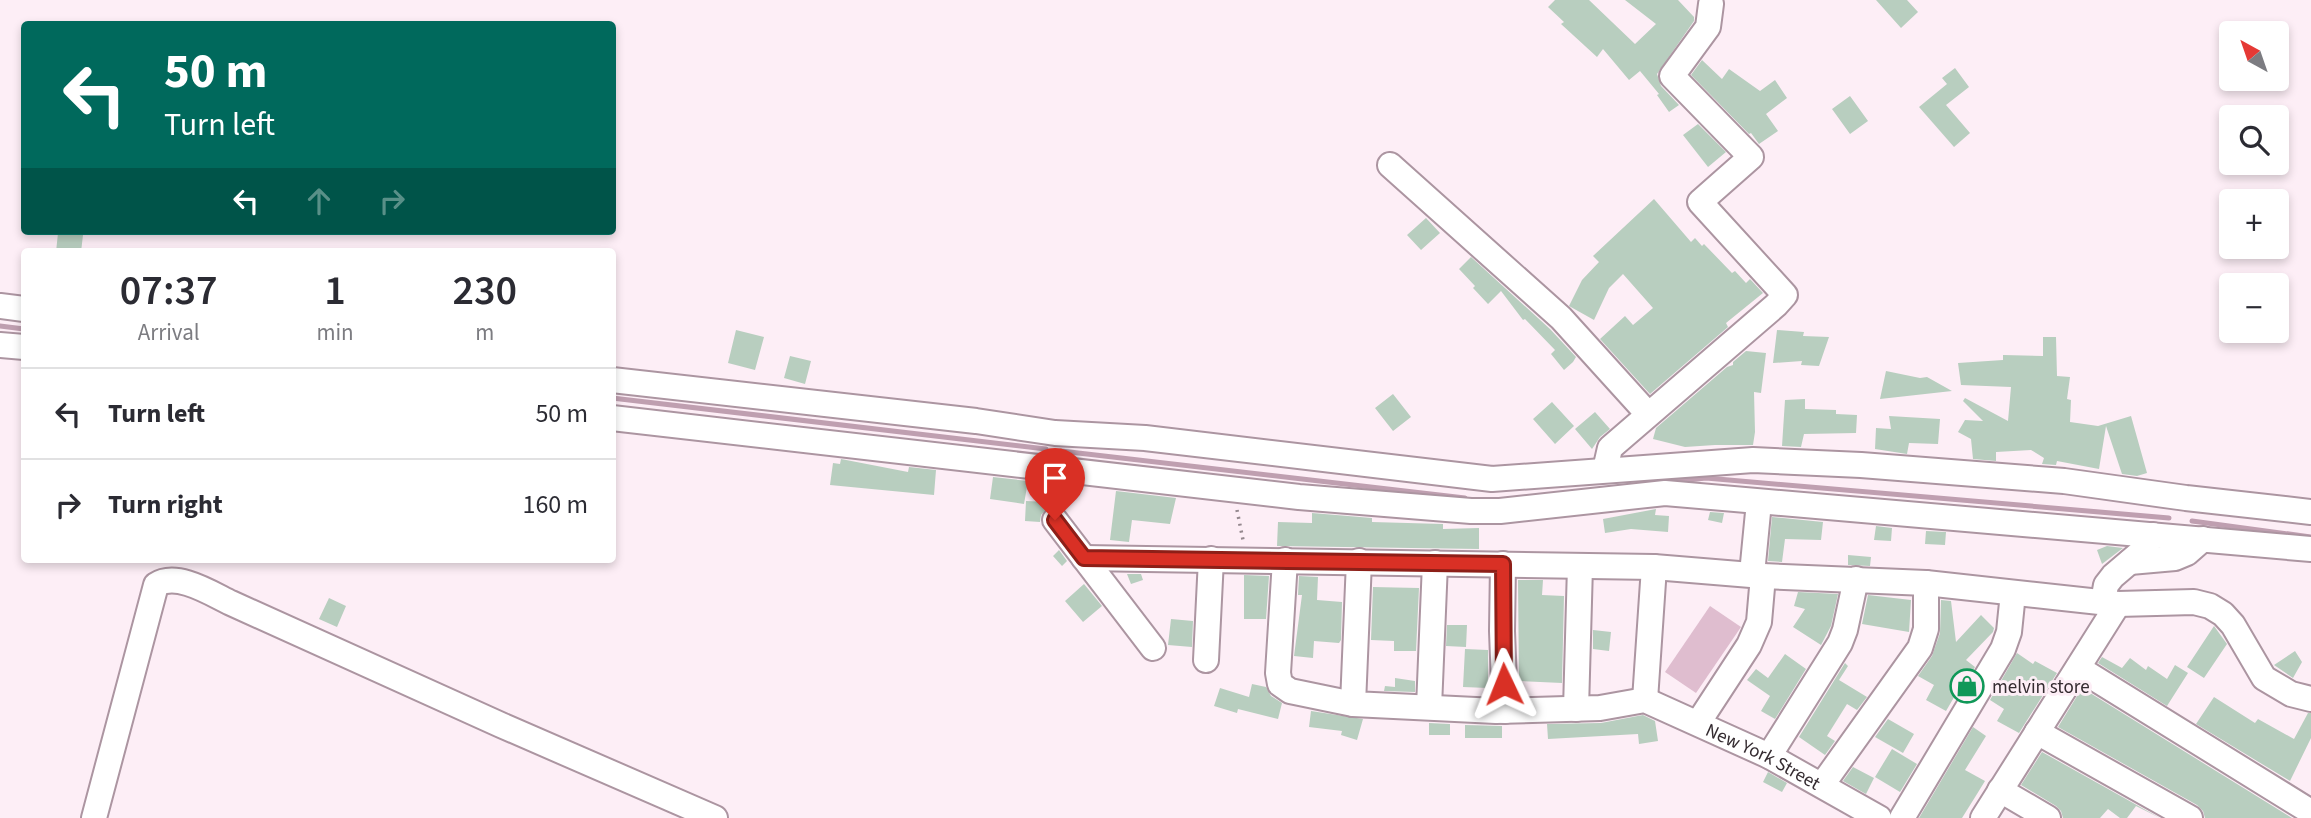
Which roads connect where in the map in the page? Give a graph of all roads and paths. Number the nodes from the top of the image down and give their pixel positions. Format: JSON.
{"nodes":[{"id":1,"x":1711,"y":4,"type":"dead end"},
{"id":2,"x":1390,"y":165,"type":"dead end"},
{"id":3,"x":0,"y":306,"type":"edge"},
{"id":4,"x":21,"y":309,"type":"edge"},
{"id":5,"x":0,"y":345,"type":"edge"},
{"id":6,"x":21,"y":347,"type":"edge"},
{"id":7,"x":616,"y":380,"type":"edge"},
{"id":8,"x":1648,"y":414,"type":"junction"},
{"id":9,"x":616,"y":418,"type":"edge"},
{"id":10,"x":1055,"y":433,"type":"junction"},
{"id":11,"x":1050,"y":470,"type":"junction"},
{"id":12,"x":1605,"y":470,"type":"junction"},
{"id":13,"x":1233,"y":490,"type":"junction"},
{"id":14,"x":2186,"y":498,"type":"junction"},
{"id":15,"x":1759,"y":502,"type":"junction"},
{"id":16,"x":2311,"y":512,"type":"edge"},
{"id":17,"x":1055,"y":520,"type":"dead end"},
{"id":18,"x":2153,"y":535,"type":"junction"},
{"id":19,"x":2191,"y":538,"type":"junction"},
{"id":20,"x":2311,"y":549,"type":"edge"},
{"id":21,"x":1084,"y":558,"type":"junction"},
{"id":22,"x":1212,"y":559,"type":"junction"},
{"id":23,"x":1246,"y":559,"type":"junction"},
{"id":24,"x":1285,"y":560,"type":"junction"},
{"id":25,"x":1359,"y":561,"type":"junction"},
{"id":26,"x":2130,"y":562,"type":"junction"},
{"id":27,"x":1435,"y":563,"type":"junction"},
{"id":28,"x":1503,"y":564,"type":"junction"},
{"id":29,"x":1580,"y":566,"type":"junction"},
{"id":30,"x":1654,"y":567,"type":"junction"},
{"id":31,"x":1757,"y":575,"type":"junction"},
{"id":32,"x":1856,"y":579,"type":"junction"},
{"id":33,"x":1926,"y":583,"type":"junction"},
{"id":34,"x":2013,"y":593,"type":"junction"},
{"id":35,"x":2110,"y":603,"type":"junction"},
{"id":36,"x":1153,"y":648,"type":"dead end"},
{"id":37,"x":1206,"y":660,"type":"dead end"},
{"id":38,"x":2078,"y":668,"type":"junction"},
{"id":39,"x":2311,"y":699,"type":"edge"},
{"id":40,"x":1645,"y":700,"type":"junction"},
{"id":41,"x":1353,"y":704,"type":"junction"},
{"id":42,"x":1429,"y":708,"type":"junction"},
{"id":43,"x":1576,"y":709,"type":"junction"},
{"id":44,"x":1505,"y":711,"type":"junction"},
{"id":45,"x":1698,"y":723,"type":"junction"},
{"id":46,"x":2037,"y":732,"type":"junction"},
{"id":47,"x":1769,"y":756,"type":"junction"},
{"id":48,"x":1822,"y":785,"type":"junction"},
{"id":49,"x":2000,"y":790,"type":"junction"},
{"id":50,"x":2311,"y":812,"type":"edge"},
{"id":51,"x":94,"y":818,"type":"edge"},
{"id":52,"x":715,"y":818,"type":"edge"},
{"id":53,"x":1879,"y":818,"type":"edge"},
{"id":54,"x":1902,"y":818,"type":"edge"},
{"id":55,"x":1983,"y":818,"type":"edge"},
{"id":56,"x":2048,"y":818,"type":"edge"},
{"id":57,"x":2190,"y":818,"type":"edge"}],
"edges":[{"from":1,"to":8,"type":"street"},
{"from":2,"to":8,"type":"street"},
{"from":3,"to":4,"type":"street"},
{"from":5,"to":6,"type":"street"},
{"from":7,"to":10,"type":"street"},
{"from":8,"to":12,"type":"street"},
{"from":9,"to":11,"type":"street"},
{"from":10,"to":11,"type":"street"},
{"from":10,"to":12,"type":"street"},
{"from":11,"to":13,"type":"street"},
{"from":12,"to":14,"type":"street"},
{"from":13,"to":15,"type":"street"},
{"from":13,"to":23,"type":"path"},
{"from":14,"to":16,"type":"street"},
{"from":14,"to":19,"type":"street"},
{"from":15,"to":18,"type":"street"},
{"from":15,"to":31,"type":"street"},
{"from":17,"to":21,"type":"street"},
{"from":18,"to":19,"type":"street"},
{"from":18,"to":26,"type":"street"},
{"from":19,"to":20,"type":"street"},
{"from":19,"to":26,"type":"street"},
{"from":21,"to":22,"type":"street"},
{"from":21,"to":36,"type":"street"},
{"from":22,"to":23,"type":"street"},
{"from":22,"to":37,"type":"street"},
{"from":23,"to":24,"type":"street"},
{"from":24,"to":25,"type":"street"},
{"from":24,"to":41,"type":"street"},
{"from":25,"to":27,"type":"street"},
{"from":25,"to":41,"type":"street"},
{"from":26,"to":35,"type":"street"},
{"from":27,"to":28,"type":"street"},
{"from":27,"to":42,"type":"street"},
{"from":28,"to":29,"type":"street"},
{"from":28,"to":44,"type":"street"},
{"from":29,"to":30,"type":"street"},
{"from":29,"to":43,"type":"street"},
{"from":30,"to":31,"type":"street"},
{"from":30,"to":40,"type":"street"},
{"from":31,"to":32,"type":"street"},
{"from":31,"to":45,"type":"street"},
{"from":32,"to":33,"type":"street"},
{"from":32,"to":47,"type":"street"},
{"from":33,"to":34,"type":"street"},
{"from":33,"to":48,"type":"street"},
{"from":34,"to":35,"type":"street"},
{"from":34,"to":54,"type":"street"},
{"from":35,"to":38,"type":"street"},
{"from":35,"to":39,"type":"street"},
{"from":38,"to":46,"type":"street"},
{"from":38,"to":50,"type":"street"},
{"from":40,"to":43,"type":"street"},
{"from":40,"to":45,"type":"street","name":"New York Street"},
{"from":41,"to":42,"type":"street"},
{"from":42,"to":44,"type":"street"},
{"from":43,"to":44,"type":"street"},
{"from":45,"to":47,"type":"street","name":"New York Street"},
{"from":46,"to":49,"type":"street"},
{"from":46,"to":57,"type":"street"},
{"from":47,"to":48,"type":"street","name":"New York Street"},
{"from":48,"to":53,"type":"street","name":"New York Street"},
{"from":49,"to":55,"type":"street"},
{"from":49,"to":56,"type":"street"},
{"from":51,"to":52,"type":"street"}]}
